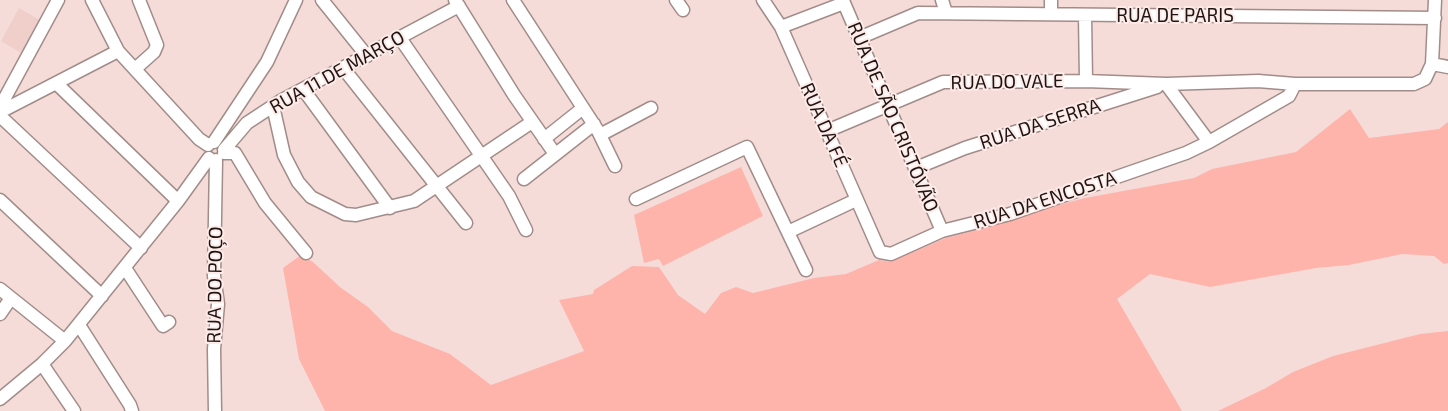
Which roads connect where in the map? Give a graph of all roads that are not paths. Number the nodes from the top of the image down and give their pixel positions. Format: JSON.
{"nodes":[{"id":1,"x":58,"y":0,"type":"edge"},
{"id":2,"x":92,"y":0,"type":"edge"},
{"id":3,"x":139,"y":0,"type":"edge"},
{"id":4,"x":296,"y":0,"type":"edge"},
{"id":5,"x":322,"y":0,"type":"edge"},
{"id":6,"x":513,"y":0,"type":"edge"},
{"id":7,"x":763,"y":0,"type":"edge"},
{"id":8,"x":942,"y":0,"type":"edge"},
{"id":9,"x":1051,"y":0,"type":"edge"},
{"id":10,"x":1436,"y":0,"type":"edge"},
{"id":11,"x":457,"y":3,"type":"edge"},
{"id":12,"x":946,"y":13,"type":"junction"},
{"id":13,"x":1051,"y":14,"type":"junction"},
{"id":14,"x":1085,"y":16,"type":"junction"},
{"id":15,"x":1435,"y":18,"type":"junction"},
{"id":16,"x":781,"y":27,"type":"junction"},
{"id":17,"x":400,"y":38,"type":"junction"},
{"id":18,"x":859,"y":38,"type":"junction"},
{"id":19,"x":118,"y":51,"type":"junction"},
{"id":20,"x":367,"y":56,"type":"junction"},
{"id":21,"x":1432,"y":64,"type":"junction"},
{"id":22,"x":1448,"y":67,"type":"edge"},
{"id":23,"x":344,"y":68,"type":"junction"},
{"id":24,"x":136,"y":69,"type":"junction"},
{"id":25,"x":1086,"y":81,"type":"junction"},
{"id":26,"x":56,"y":83,"type":"junction"},
{"id":27,"x":1166,"y":84,"type":"junction"},
{"id":28,"x":1295,"y":84,"type":"junction"},
{"id":29,"x":303,"y":89,"type":"junction"},
{"id":30,"x":7,"y":93,"type":"junction"},
{"id":31,"x":16,"y":104,"type":"junction"},
{"id":32,"x":887,"y":105,"type":"junction"},
{"id":33,"x":273,"y":106,"type":"junction"},
{"id":34,"x":0,"y":107,"type":"edge"},
{"id":35,"x":583,"y":108,"type":"junction"},
{"id":36,"x":651,"y":108,"type":"dead end"},
{"id":37,"x":0,"y":112,"type":"edge"},
{"id":38,"x":0,"y":116,"type":"edge"},
{"id":39,"x":532,"y":122,"type":"junction"},
{"id":40,"x":597,"y":130,"type":"junction"},
{"id":41,"x":827,"y":131,"type":"junction"},
{"id":42,"x":544,"y":139,"type":"junction"},
{"id":43,"x":1209,"y":142,"type":"junction"},
{"id":44,"x":216,"y":151,"type":"junction"},
{"id":45,"x":555,"y":154,"type":"junction"},
{"id":46,"x":481,"y":156,"type":"junction"},
{"id":47,"x":615,"y":166,"type":"dead end"},
{"id":48,"x":916,"y":168,"type":"junction"},
{"id":49,"x":524,"y":179,"type":"dead end"},
{"id":50,"x":191,"y":183,"type":"junction"},
{"id":51,"x":437,"y":186,"type":"junction"},
{"id":52,"x":217,"y":192,"type":"junction"},
{"id":53,"x":636,"y":199,"type":"dead end"},
{"id":54,"x":0,"y":200,"type":"edge"},
{"id":55,"x":856,"y":200,"type":"junction"},
{"id":56,"x":178,"y":201,"type":"junction"},
{"id":57,"x":390,"y":208,"type":"junction"},
{"id":58,"x":466,"y":223,"type":"dead end"},
{"id":59,"x":526,"y":230,"type":"dead end"},
{"id":60,"x":942,"y":231,"type":"junction"},
{"id":61,"x":788,"y":232,"type":"junction"},
{"id":62,"x":141,"y":248,"type":"junction"},
{"id":63,"x":880,"y":252,"type":"joint"},
{"id":64,"x":306,"y":253,"type":"dead end"},
{"id":65,"x":125,"y":268,"type":"junction"},
{"id":66,"x":806,"y":270,"type":"dead end"},
{"id":67,"x":0,"y":289,"type":"edge"},
{"id":68,"x":102,"y":296,"type":"junction"},
{"id":69,"x":11,"y":298,"type":"junction"},
{"id":70,"x":0,"y":314,"type":"edge"},
{"id":71,"x":169,"y":322,"type":"dead end"},
{"id":72,"x":79,"y":325,"type":"junction"},
{"id":73,"x":65,"y":341,"type":"junction"},
{"id":74,"x":42,"y":364,"type":"junction"},
{"id":75,"x":0,"y":399,"type":"edge"},
{"id":76,"x":74,"y":411,"type":"edge"},
{"id":77,"x":132,"y":411,"type":"edge"},
{"id":78,"x":215,"y":411,"type":"edge"}],
"edges":[{"from":1,"to":30,"type":"street"},
{"from":2,"to":19,"type":"street"},
{"from":3,"to":24,"type":"street"},
{"from":4,"to":44,"type":"street"},
{"from":5,"to":20,"type":"street"},
{"from":6,"to":35,"type":"street"},
{"from":7,"to":16,"type":"street","name":"RUA DA FÉ"},
{"from":8,"to":12,"type":"street"},
{"from":9,"to":13,"type":"street"},
{"from":10,"to":15,"type":"street"},
{"from":11,"to":17,"type":"street","name":"RUA 11 DE MARÇO"},
{"from":11,"to":39,"type":"street"},
{"from":12,"to":13,"type":"street","name":"RUA DE PARIS"},
{"from":12,"to":18,"type":"street","name":"RUA DE PARIS"},
{"from":13,"to":14,"type":"street","name":"RUA DE PARIS"},
{"from":14,"to":15,"type":"street","name":"RUA DE PARIS"},
{"from":14,"to":25,"type":"street"},
{"from":15,"to":21,"type":"street"},
{"from":16,"to":18,"type":"street","name":"RUA DE SÃO CRISTÓVÃO"},
{"from":16,"to":41,"type":"street","name":"RUA DA FÉ"},
{"from":17,"to":20,"type":"street","name":"RUA 11 DE MARÇO"},
{"from":17,"to":46,"type":"street"},
{"from":18,"to":32,"type":"street","name":"RUA DE SÃO CRISTÓVÃO"},
{"from":19,"to":24,"type":"street"},
{"from":19,"to":26,"type":"street"},
{"from":20,"to":23,"type":"street","name":"RUA 11 DE MARÇO"},
{"from":21,"to":22,"type":"street"},
{"from":21,"to":28,"type":"street"},
{"from":23,"to":29,"type":"street","name":"RUA 11 DE MARÇO"},
{"from":23,"to":51,"type":"street"},
{"from":24,"to":44,"type":"street"},
{"from":25,"to":27,"type":"street","name":"RUA DO VALE"},
{"from":25,"to":32,"type":"street","name":"RUA DO VALE"},
{"from":26,"to":31,"type":"street"},
{"from":26,"to":56,"type":"street"},
{"from":27,"to":28,"type":"street"},
{"from":27,"to":43,"type":"street"},
{"from":27,"to":48,"type":"street","name":"RUA DA SERRA"},
{"from":28,"to":43,"type":"street","name":"RUA DA ENCOSTA"},
{"from":29,"to":33,"type":"street","name":"RUA 11 DE MARÇO"},
{"from":29,"to":57,"type":"street"},
{"from":30,"to":31,"type":"street"},
{"from":30,"to":34,"type":"street"},
{"from":31,"to":37,"type":"street"},
{"from":32,"to":41,"type":"street","name":"RUA DO VALE"},
{"from":32,"to":48,"type":"street","name":"RUA DE SÃO CRISTÓVÃO"},
{"from":33,"to":44,"type":"street","name":"RUA 11 DE MARÇO"},
{"from":33,"to":57,"type":"street"},
{"from":35,"to":40,"type":"street"},
{"from":35,"to":42,"type":"street"},
{"from":36,"to":40,"type":"street"},
{"from":38,"to":62,"type":"street"},
{"from":39,"to":42,"type":"street"},
{"from":39,"to":46,"type":"street"},
{"from":40,"to":45,"type":"street"},
{"from":40,"to":47,"type":"street"},
{"from":41,"to":55,"type":"street","name":"RUA DA FÉ"},
{"from":42,"to":45,"type":"street"},
{"from":43,"to":60,"type":"street","name":"RUA DA ENCOSTA"},
{"from":44,"to":50,"type":"street"},
{"from":44,"to":52,"type":"street","name":"RUA DO POÇO"},
{"from":44,"to":64,"type":"street"},
{"from":45,"to":49,"type":"street"},
{"from":46,"to":51,"type":"street"},
{"from":46,"to":59,"type":"street"},
{"from":48,"to":60,"type":"street","name":"RUA DE SÃO CRISTÓVÃO"},
{"from":50,"to":52,"type":"street"},
{"from":50,"to":56,"type":"street"},
{"from":51,"to":57,"type":"street"},
{"from":51,"to":58,"type":"street"},
{"from":52,"to":78,"type":"street","name":"RUA DO POÇO"},
{"from":53,"to":61,"type":"street"},
{"from":54,"to":68,"type":"street"},
{"from":55,"to":61,"type":"street"},
{"from":55,"to":63,"type":"street","name":"RUA DA FÉ"},
{"from":56,"to":62,"type":"street"},
{"from":60,"to":63,"type":"street","name":"RUA DA ENCOSTA"},
{"from":61,"to":66,"type":"street"},
{"from":62,"to":65,"type":"street"},
{"from":65,"to":68,"type":"street"},
{"from":65,"to":71,"type":"street"},
{"from":67,"to":69,"type":"street"},
{"from":68,"to":72,"type":"street"},
{"from":69,"to":70,"type":"street"},
{"from":69,"to":73,"type":"street"},
{"from":72,"to":73,"type":"street"},
{"from":72,"to":77,"type":"street"},
{"from":73,"to":74,"type":"street"},
{"from":74,"to":75,"type":"street"},
{"from":74,"to":76,"type":"street"}]}
